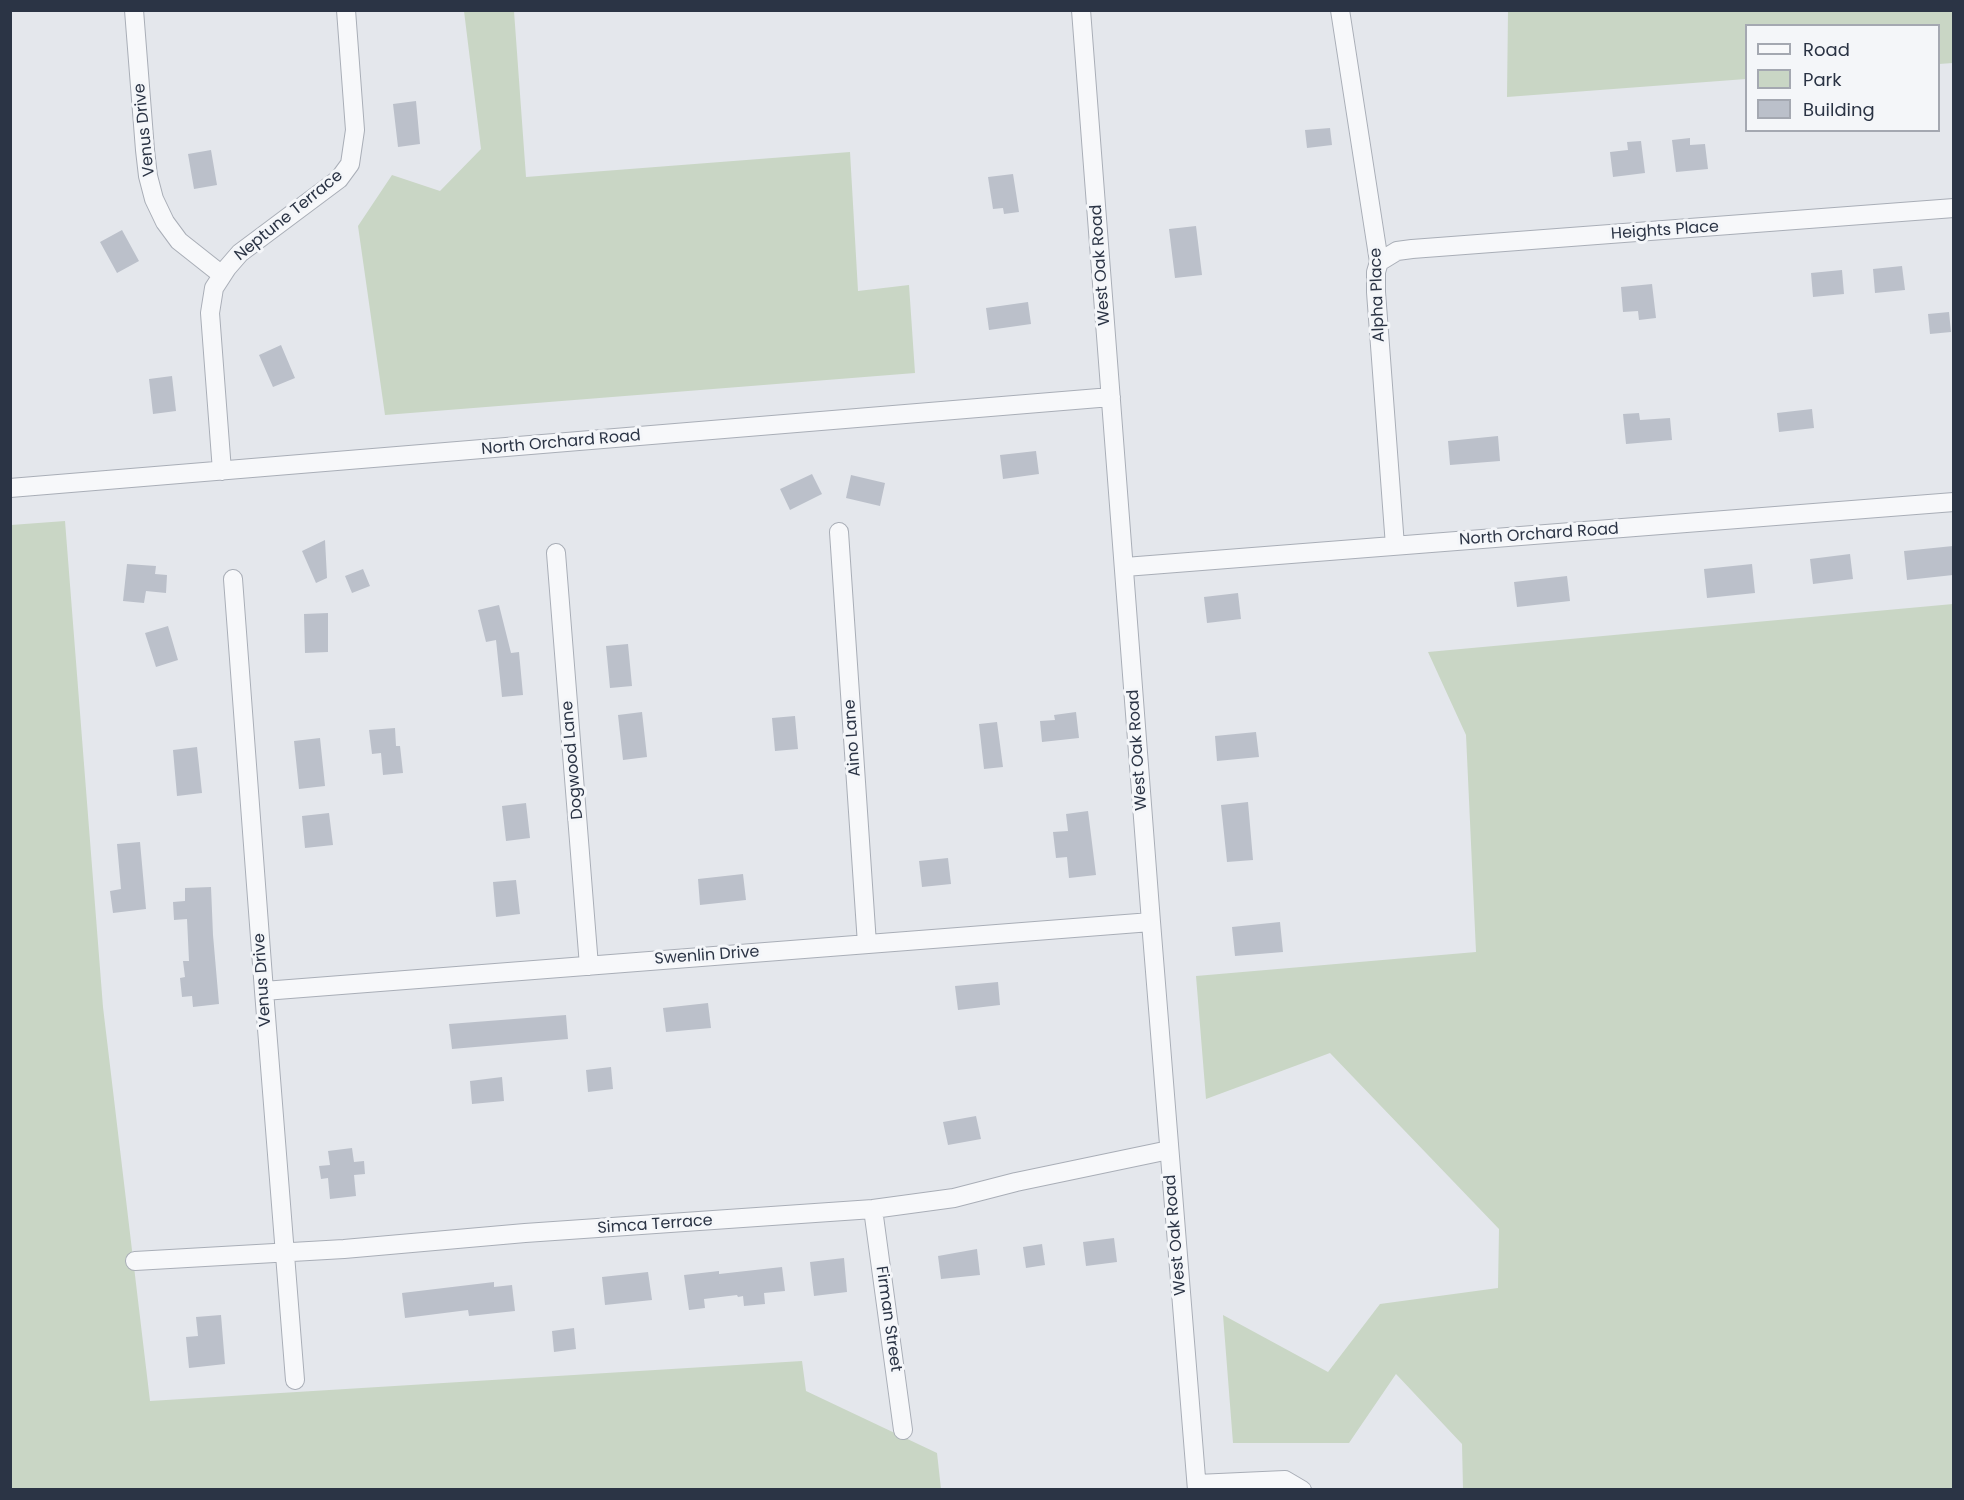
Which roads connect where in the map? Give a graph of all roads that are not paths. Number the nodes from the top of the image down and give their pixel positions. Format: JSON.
{"nodes":[{"id":1,"x":134,"y":10,"type":"edge"},
{"id":2,"x":345,"y":10,"type":"edge"},
{"id":3,"x":1081,"y":10,"type":"edge"},
{"id":4,"x":1340,"y":10,"type":"edge"},
{"id":5,"x":1953,"y":208,"type":"edge"},
{"id":6,"x":1379,"y":262,"type":"junction"},
{"id":7,"x":222,"y":276,"type":"junction"},
{"id":8,"x":1111,"y":397,"type":"junction"},
{"id":9,"x":222,"y":471,"type":"junction"},
{"id":10,"x":10,"y":488,"type":"edge"},
{"id":11,"x":1953,"y":502,"type":"edge"},
{"id":12,"x":839,"y":532,"type":"dead end"},
{"id":13,"x":1395,"y":546,"type":"junction"},
{"id":14,"x":556,"y":554,"type":"dead end"},
{"id":15,"x":1125,"y":567,"type":"junction"},
{"id":16,"x":233,"y":579,"type":"dead end"},
{"id":17,"x":1151,"y":922,"type":"junction"},
{"id":18,"x":867,"y":944,"type":"junction"},
{"id":19,"x":589,"y":966,"type":"junction"},
{"id":20,"x":264,"y":991,"type":"junction"},
{"id":21,"x":1169,"y":1150,"type":"junction"},
{"id":22,"x":873,"y":1209,"type":"junction"},
{"id":23,"x":285,"y":1252,"type":"junction"},
{"id":24,"x":135,"y":1261,"type":"dead end"},
{"id":25,"x":295,"y":1380,"type":"dead end"},
{"id":26,"x":903,"y":1430,"type":"dead end"},
{"id":27,"x":1197,"y":1487,"type":"edge"},
{"id":28,"x":1302,"y":1490,"type":"edge"}],
"edges":[{"from":1,"to":7,"type":"street","name":"Venus Drive"},
{"from":2,"to":7,"type":"street","name":"Neptune Terrace"},
{"from":3,"to":8,"type":"street","name":"West Oak Road"},
{"from":4,"to":6,"type":"street","name":"Alpha Place"},
{"from":5,"to":6,"type":"street","name":"Heights Place"},
{"from":6,"to":13,"type":"street","name":"Alpha Place"},
{"from":7,"to":9,"type":"street"},
{"from":8,"to":9,"type":"street","name":"North Orchard Road"},
{"from":8,"to":15,"type":"street","name":"West Oak Road"},
{"from":9,"to":10,"type":"street","name":"North Orchard Road"},
{"from":11,"to":13,"type":"street","name":"North Orchard Road"},
{"from":12,"to":18,"type":"street","name":"Aino Lane"},
{"from":13,"to":15,"type":"street","name":"North Orchard Road"},
{"from":14,"to":19,"type":"street","name":"Dogwood Lane"},
{"from":15,"to":17,"type":"street","name":"West Oak Road"},
{"from":16,"to":20,"type":"street","name":"Venus Drive"},
{"from":17,"to":18,"type":"street","name":"Swenlin Drive"},
{"from":17,"to":21,"type":"street","name":"West Oak Road"},
{"from":18,"to":19,"type":"street","name":"Swenlin Drive"},
{"from":19,"to":20,"type":"street","name":"Swenlin Drive"},
{"from":20,"to":23,"type":"street","name":"Venus Drive"},
{"from":21,"to":22,"type":"street","name":"Simca Terrace"},
{"from":21,"to":27,"type":"street","name":"West Oak Road"},
{"from":22,"to":23,"type":"street","name":"Simca Terrace"},
{"from":22,"to":26,"type":"street","name":"Firman Street"},
{"from":23,"to":24,"type":"street","name":"Simca Terrace"},
{"from":23,"to":25,"type":"street","name":"Venus Drive"},
{"from":27,"to":28,"type":"street"}]}
